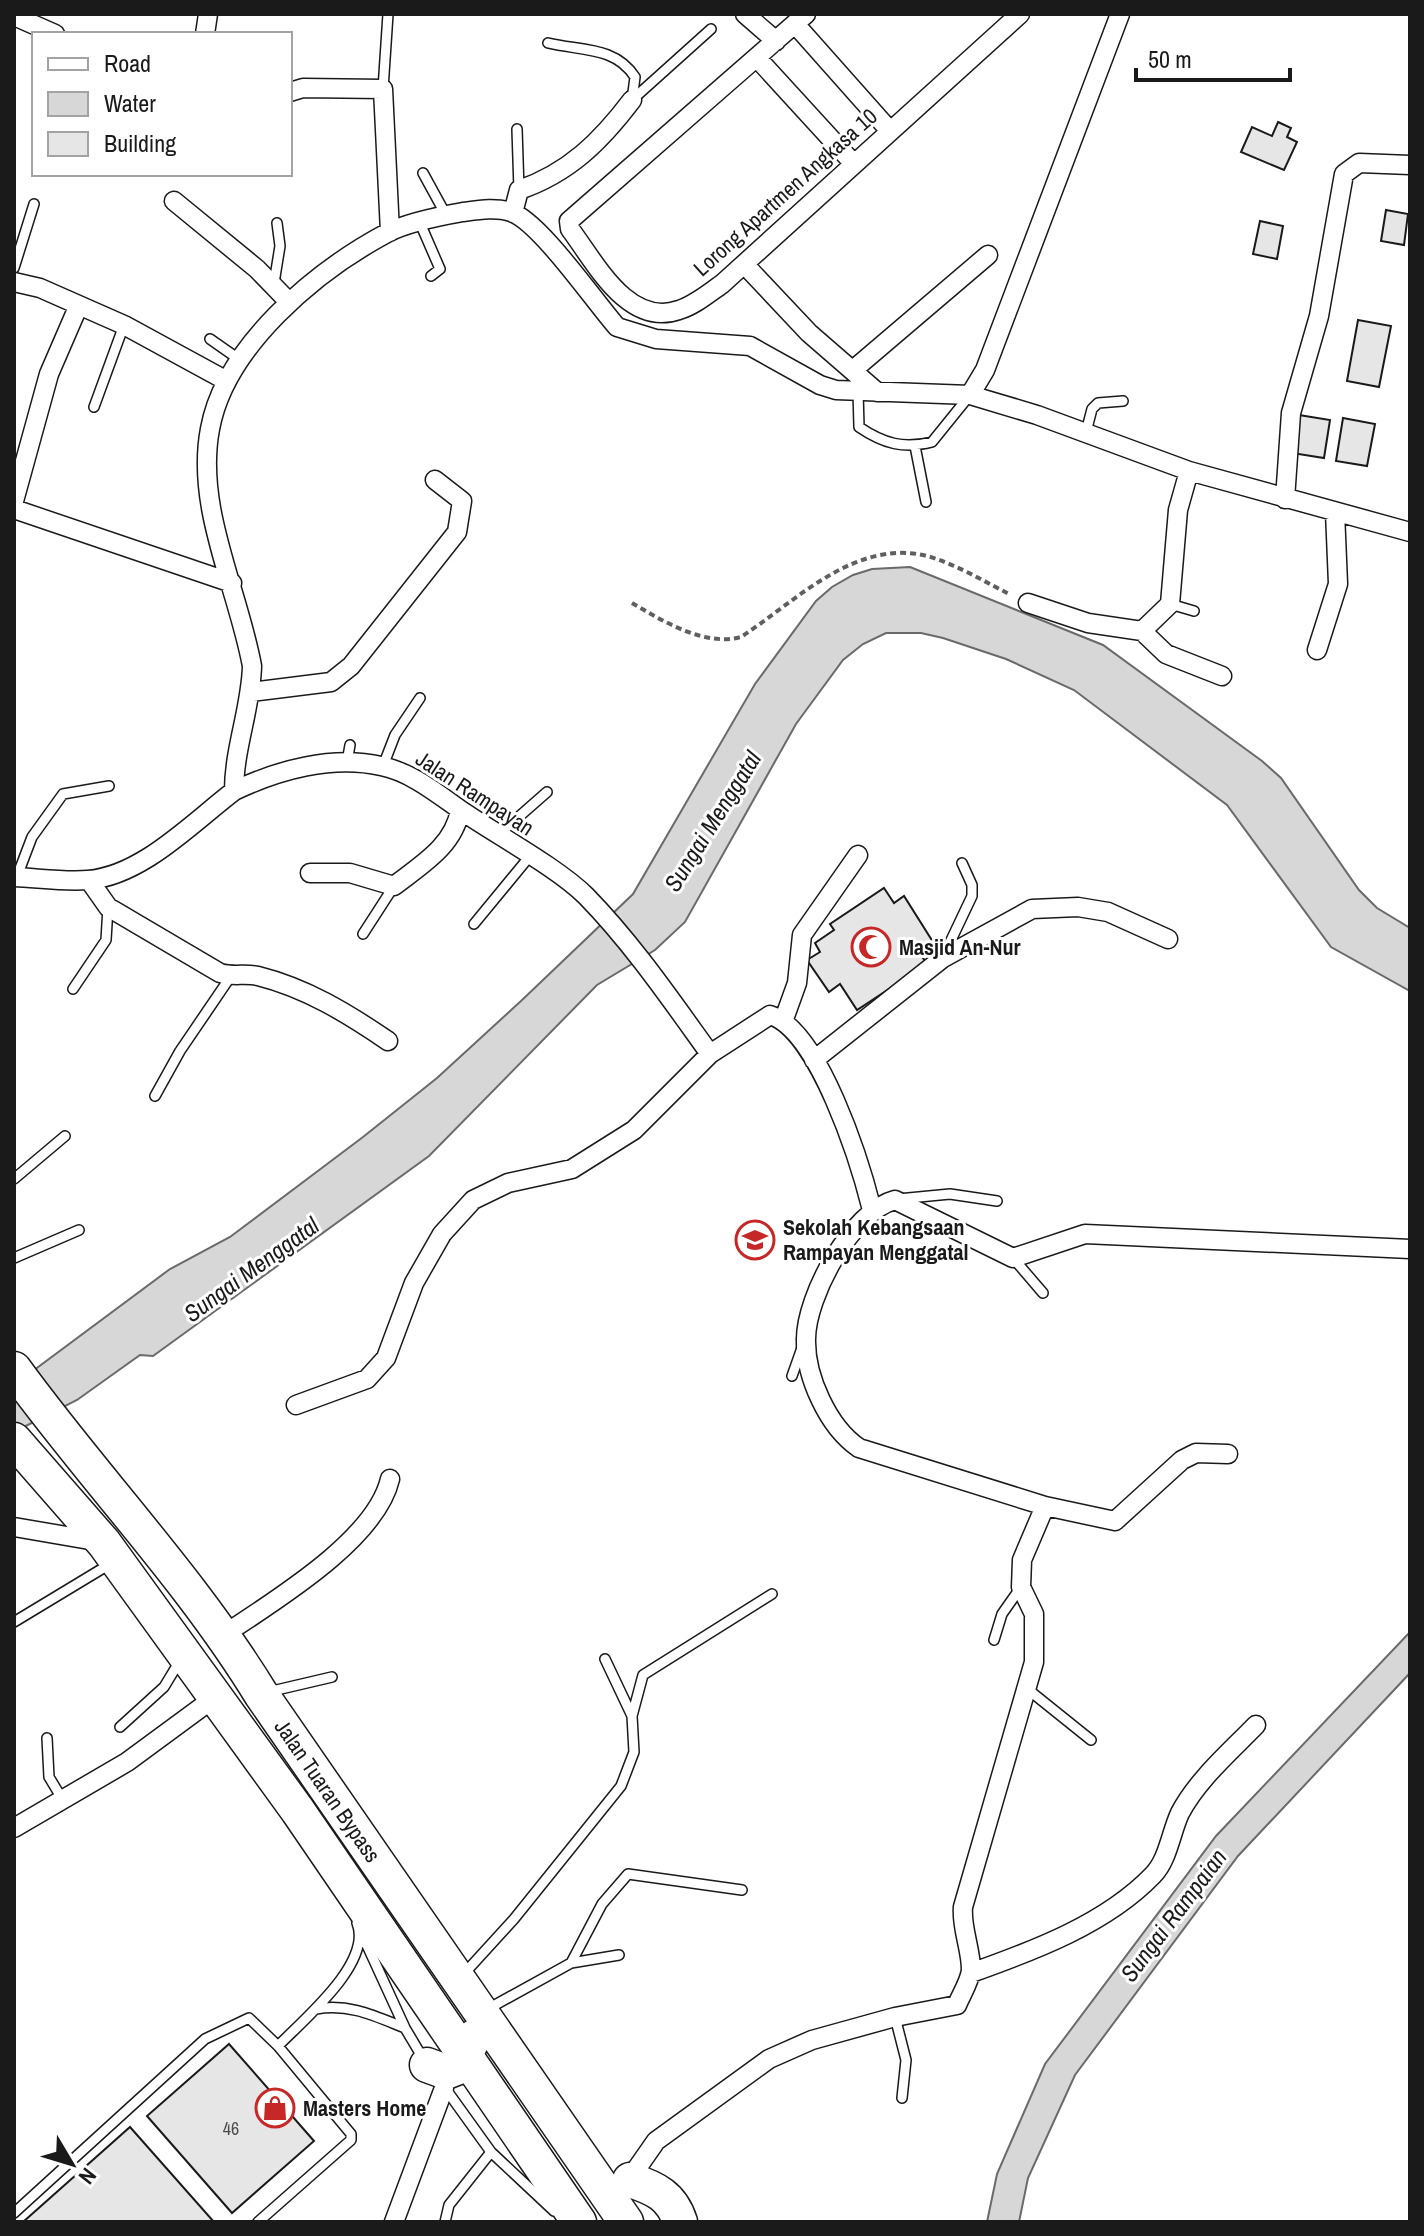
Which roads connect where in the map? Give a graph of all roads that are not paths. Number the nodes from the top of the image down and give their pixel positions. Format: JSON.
{"nodes":[{"id":1,"x":388,"y":14,"type":"edge"},
{"id":2,"x":745,"y":14,"type":"edge"},
{"id":3,"x":1020,"y":14,"type":"edge"},
{"id":4,"x":1120,"y":14,"type":"edge"},
{"id":5,"x":14,"y":16,"type":"edge"},
{"id":6,"x":800,"y":19,"type":"edge"},
{"id":7,"x":711,"y":29,"type":"dead end"},
{"id":8,"x":50,"y":32,"type":"edge"},
{"id":9,"x":776,"y":41,"type":"junction"},
{"id":10,"x":548,"y":43,"type":"dead end"},
{"id":11,"x":758,"y":59,"type":"junction"},
{"id":12,"x":383,"y":89,"type":"junction"},
{"id":13,"x":292,"y":91,"type":"edge"},
{"id":14,"x":632,"y":100,"type":"junction"},
{"id":15,"x":517,"y":129,"type":"dead end"},
{"id":16,"x":890,"y":131,"type":"junction"},
{"id":17,"x":854,"y":164,"type":"junction"},
{"id":18,"x":1410,"y":165,"type":"edge"},
{"id":19,"x":423,"y":173,"type":"dead end"},
{"id":20,"x":519,"y":190,"type":"junction"},
{"id":21,"x":174,"y":201,"type":"dead end"},
{"id":22,"x":34,"y":204,"type":"dead end"},
{"id":23,"x":513,"y":213,"type":"junction"},
{"id":24,"x":446,"y":215,"type":"junction"},
{"id":25,"x":277,"y":223,"type":"dead end"},
{"id":26,"x":420,"y":223,"type":"junction"},
{"id":27,"x":390,"y":232,"type":"junction"},
{"id":28,"x":988,"y":255,"type":"dead end"},
{"id":29,"x":744,"y":264,"type":"junction"},
{"id":30,"x":14,"y":268,"type":"edge"},
{"id":31,"x":431,"y":276,"type":"dead end"},
{"id":32,"x":14,"y":282,"type":"edge"},
{"id":33,"x":274,"y":283,"type":"junction"},
{"id":34,"x":289,"y":302,"type":"junction"},
{"id":35,"x":78,"y":307,"type":"junction"},
{"id":36,"x":124,"y":325,"type":"junction"},
{"id":37,"x":210,"y":339,"type":"dead end"},
{"id":38,"x":240,"y":360,"type":"junction"},
{"id":39,"x":853,"y":370,"type":"junction"},
{"id":40,"x":225,"y":380,"type":"junction"},
{"id":41,"x":858,"y":391,"type":"junction"},
{"id":42,"x":878,"y":392,"type":"junction"},
{"id":43,"x":970,"y":395,"type":"junction"},
{"id":44,"x":1123,"y":401,"type":"dead end"},
{"id":45,"x":94,"y":407,"type":"dead end"},
{"id":46,"x":1086,"y":432,"type":"junction"},
{"id":47,"x":915,"y":446,"type":"junction"},
{"id":48,"x":1189,"y":471,"type":"junction"},
{"id":49,"x":435,"y":480,"type":"dead end"},
{"id":50,"x":1285,"y":499,"type":"junction"},
{"id":51,"x":14,"y":501,"type":"edge"},
{"id":52,"x":926,"y":502,"type":"dead end"},
{"id":53,"x":14,"y":509,"type":"edge"},
{"id":54,"x":1335,"y":512,"type":"junction"},
{"id":55,"x":1410,"y":532,"type":"edge"},
{"id":56,"x":232,"y":583,"type":"junction"},
{"id":57,"x":1028,"y":603,"type":"road end"},
{"id":58,"x":1170,"y":604,"type":"junction"},
{"id":59,"x":1194,"y":611,"type":"dead end"},
{"id":60,"x":1142,"y":631,"type":"junction"},
{"id":61,"x":1317,"y":650,"type":"dead end"},
{"id":62,"x":1222,"y":676,"type":"dead end"},
{"id":63,"x":251,"y":692,"type":"junction"},
{"id":64,"x":420,"y":698,"type":"dead end"},
{"id":65,"x":383,"y":766,"type":"junction"},
{"id":66,"x":109,"y":786,"type":"dead end"},
{"id":67,"x":234,"y":791,"type":"junction"},
{"id":68,"x":547,"y":792,"type":"dead end"},
{"id":69,"x":460,"y":810,"type":"junction"},
{"id":70,"x":498,"y":835,"type":"junction"},
{"id":71,"x":858,"y":855,"type":"dead end"},
{"id":72,"x":530,"y":856,"type":"junction"},
{"id":73,"x":962,"y":863,"type":"dead end"},
{"id":74,"x":310,"y":873,"type":"dead end"},
{"id":75,"x":15,"y":880,"type":"edge"},
{"id":76,"x":89,"y":880,"type":"junction"},
{"id":77,"x":394,"y":886,"type":"junction"},
{"id":78,"x":108,"y":907,"type":"junction"},
{"id":79,"x":474,"y":924,"type":"dead end"},
{"id":80,"x":363,"y":934,"type":"dead end"},
{"id":81,"x":1168,"y":939,"type":"dead end"},
{"id":82,"x":943,"y":958,"type":"junction"},
{"id":83,"x":231,"y":976,"type":"junction"},
{"id":84,"x":73,"y":989,"type":"dead end"},
{"id":85,"x":784,"y":1019,"type":"junction"},
{"id":86,"x":388,"y":1041,"type":"dead end"},
{"id":87,"x":710,"y":1054,"type":"junction"},
{"id":88,"x":814,"y":1060,"type":"junction"},
{"id":89,"x":155,"y":1096,"type":"dead end"},
{"id":90,"x":65,"y":1136,"type":"dead end"},
{"id":91,"x":14,"y":1179,"type":"edge"},
{"id":92,"x":895,"y":1200,"type":"junction"},
{"id":93,"x":997,"y":1201,"type":"dead end"},
{"id":94,"x":872,"y":1210,"type":"junction"},
{"id":95,"x":79,"y":1230,"type":"dead end"},
{"id":96,"x":1410,"y":1249,"type":"edge"},
{"id":97,"x":14,"y":1258,"type":"edge"},
{"id":98,"x":1013,"y":1258,"type":"junction"},
{"id":99,"x":1043,"y":1293,"type":"dead end"},
{"id":100,"x":805,"y":1339,"type":"junction"},
{"id":101,"x":14,"y":1369,"type":"edge"},
{"id":102,"x":792,"y":1376,"type":"dead end"},
{"id":103,"x":296,"y":1405,"type":"dead end"},
{"id":104,"x":18,"y":1445,"type":"edge"},
{"id":105,"x":1228,"y":1454,"type":"dead end"},
{"id":106,"x":390,"y":1479,"type":"dead end"},
{"id":107,"x":1045,"y":1506,"type":"junction"},
{"id":108,"x":14,"y":1527,"type":"edge"},
{"id":109,"x":110,"y":1552,"type":"junction"},
{"id":110,"x":1021,"y":1587,"type":"junction"},
{"id":111,"x":772,"y":1594,"type":"dead end"},
{"id":112,"x":14,"y":1622,"type":"edge"},
{"id":113,"x":225,"y":1634,"type":"junction"},
{"id":114,"x":994,"y":1640,"type":"dead end"},
{"id":115,"x":183,"y":1655,"type":"junction"},
{"id":116,"x":605,"y":1659,"type":"dead end"},
{"id":117,"x":332,"y":1677,"type":"dead end"},
{"id":118,"x":1025,"y":1687,"type":"junction"},
{"id":119,"x":261,"y":1694,"type":"junction"},
{"id":120,"x":214,"y":1698,"type":"junction"},
{"id":121,"x":632,"y":1716,"type":"junction"},
{"id":122,"x":1256,"y":1725,"type":"dead end"},
{"id":123,"x":120,"y":1727,"type":"dead end"},
{"id":124,"x":47,"y":1738,"type":"dead end"},
{"id":125,"x":1091,"y":1740,"type":"dead end"},
{"id":126,"x":64,"y":1802,"type":"junction"},
{"id":127,"x":14,"y":1828,"type":"edge"},
{"id":128,"x":331,"y":1859,"type":"junction"},
{"id":129,"x":742,"y":1890,"type":"dead end"},
{"id":130,"x":360,"y":1930,"type":"junction"},
{"id":131,"x":619,"y":1955,"type":"dead end"},
{"id":132,"x":571,"y":1963,"type":"junction"},
{"id":133,"x":971,"y":1973,"type":"junction"},
{"id":134,"x":471,"y":1995,"type":"junction"},
{"id":135,"x":315,"y":2009,"type":"junction"},
{"id":136,"x":895,"y":2017,"type":"junction"},
{"id":137,"x":405,"y":2028,"type":"junction"},
{"id":138,"x":278,"y":2046,"type":"junction"},
{"id":139,"x":466,"y":2057,"type":"junction"},
{"id":140,"x":436,"y":2076,"type":"junction"},
{"id":141,"x":902,"y":2098,"type":"dead end"},
{"id":142,"x":491,"y":2152,"type":"junction"},
{"id":143,"x":620,"y":2205,"type":"edge"},
{"id":144,"x":14,"y":2213,"type":"edge"},
{"id":145,"x":258,"y":2222,"type":"edge"},
{"id":146,"x":394,"y":2222,"type":"edge"},
{"id":147,"x":445,"y":2222,"type":"edge"},
{"id":148,"x":565,"y":2222,"type":"edge"},
{"id":149,"x":579,"y":2222,"type":"edge"},
{"id":150,"x":680,"y":2222,"type":"edge"}],
"edges":[{"from":1,"to":12,"type":"lane"},
{"from":2,"to":9,"type":"street"},
{"from":3,"to":16,"type":"street","name":"Lorong Apartmen Angkasa 10"},
{"from":4,"to":43,"type":"street"},
{"from":5,"to":8,"type":"street"},
{"from":6,"to":9,"type":"street","name":"Lorong Apartmen Angkasa 10"},
{"from":6,"to":16,"type":"street"},
{"from":7,"to":14,"type":"lane"},
{"from":9,"to":11,"type":"street","name":"Lorong Apartmen Angkasa 10"},
{"from":10,"to":14,"type":"lane"},
{"from":11,"to":17,"type":"street"},
{"from":11,"to":29,"type":"street","name":"Lorong Apartmen Angkasa 10"},
{"from":12,"to":13,"type":"street"},
{"from":12,"to":27,"type":"street"},
{"from":14,"to":20,"type":"street"},
{"from":15,"to":20,"type":"lane"},
{"from":16,"to":17,"type":"street","name":"Lorong Apartmen Angkasa 10"},
{"from":17,"to":29,"type":"street","name":"Lorong Apartmen Angkasa 10"},
{"from":18,"to":50,"type":"street"},
{"from":19,"to":24,"type":"lane"},
{"from":20,"to":23,"type":"street"},
{"from":21,"to":33,"type":"street"},
{"from":22,"to":30,"type":"lane"},
{"from":23,"to":24,"type":"street"},
{"from":23,"to":41,"type":"street"},
{"from":24,"to":26,"type":"street"},
{"from":25,"to":33,"type":"lane"},
{"from":26,"to":27,"type":"street"},
{"from":26,"to":31,"type":"lane"},
{"from":27,"to":34,"type":"street"},
{"from":28,"to":39,"type":"street"},
{"from":29,"to":39,"type":"street"},
{"from":32,"to":35,"type":"street"},
{"from":33,"to":34,"type":"street"},
{"from":34,"to":38,"type":"street"},
{"from":35,"to":36,"type":"street"},
{"from":35,"to":51,"type":"street"},
{"from":36,"to":40,"type":"street"},
{"from":36,"to":45,"type":"lane"},
{"from":37,"to":38,"type":"lane"},
{"from":38,"to":40,"type":"street"},
{"from":39,"to":42,"type":"street"},
{"from":40,"to":56,"type":"street"},
{"from":41,"to":42,"type":"street"},
{"from":41,"to":47,"type":"lane"},
{"from":42,"to":43,"type":"street"},
{"from":43,"to":46,"type":"street"},
{"from":43,"to":47,"type":"lane"},
{"from":44,"to":46,"type":"lane"},
{"from":46,"to":48,"type":"street"},
{"from":47,"to":52,"type":"lane"},
{"from":48,"to":50,"type":"street"},
{"from":48,"to":58,"type":"street"},
{"from":49,"to":63,"type":"street"},
{"from":50,"to":54,"type":"street"},
{"from":53,"to":56,"type":"street"},
{"from":54,"to":55,"type":"street"},
{"from":54,"to":61,"type":"street"},
{"from":56,"to":63,"type":"street"},
{"from":57,"to":60,"type":"street"},
{"from":58,"to":59,"type":"lane"},
{"from":58,"to":60,"type":"street"},
{"from":60,"to":62,"type":"street"},
{"from":63,"to":67,"type":"street"},
{"from":64,"to":65,"type":"lane"},
{"from":65,"to":67,"type":"street","name":"Jalan Rampayan"},
{"from":65,"to":69,"type":"street","name":"Jalan Rampayan"},
{"from":66,"to":75,"type":"lane"},
{"from":67,"to":76,"type":"street","name":"Jalan Rampayan"},
{"from":68,"to":70,"type":"lane"},
{"from":69,"to":70,"type":"street","name":"Jalan Rampayan"},
{"from":69,"to":77,"type":"street"},
{"from":70,"to":72,"type":"street","name":"Jalan Rampayan"},
{"from":71,"to":85,"type":"street"},
{"from":72,"to":79,"type":"lane"},
{"from":72,"to":87,"type":"street","name":"Jalan Rampayan"},
{"from":73,"to":82,"type":"lane"},
{"from":74,"to":77,"type":"street"},
{"from":75,"to":76,"type":"street","name":"Jalan Rampayan"},
{"from":76,"to":78,"type":"street"},
{"from":77,"to":80,"type":"lane"},
{"from":78,"to":83,"type":"street"},
{"from":78,"to":84,"type":"lane"},
{"from":81,"to":82,"type":"street"},
{"from":82,"to":88,"type":"street"},
{"from":83,"to":86,"type":"street"},
{"from":83,"to":89,"type":"lane"},
{"from":85,"to":87,"type":"street"},
{"from":85,"to":88,"type":"street"},
{"from":87,"to":103,"type":"street"},
{"from":88,"to":94,"type":"street"},
{"from":90,"to":91,"type":"lane"},
{"from":92,"to":93,"type":"lane"},
{"from":92,"to":94,"type":"street"},
{"from":92,"to":98,"type":"street"},
{"from":94,"to":100,"type":"street"},
{"from":95,"to":97,"type":"lane"},
{"from":96,"to":98,"type":"street"},
{"from":98,"to":99,"type":"lane"},
{"from":100,"to":102,"type":"lane"},
{"from":100,"to":107,"type":"street"},
{"from":101,"to":113,"type":"highway","name":"Jalan Tuaran Bypass"},
{"from":104,"to":109,"type":"highway","name":"Jalan Tuaran Bypass"},
{"from":105,"to":107,"type":"street"},
{"from":106,"to":113,"type":"street"},
{"from":107,"to":110,"type":"street"},
{"from":108,"to":109,"type":"street"},
{"from":109,"to":112,"type":"lane"},
{"from":109,"to":115,"type":"highway","name":"Jalan Tuaran Bypass"},
{"from":110,"to":114,"type":"lane"},
{"from":110,"to":118,"type":"street"},
{"from":111,"to":121,"type":"lane"},
{"from":113,"to":119,"type":"highway","name":"Jalan Tuaran Bypass"},
{"from":115,"to":120,"type":"highway","name":"Jalan Tuaran Bypass"},
{"from":115,"to":123,"type":"lane"},
{"from":116,"to":121,"type":"lane"},
{"from":117,"to":119,"type":"lane"},
{"from":118,"to":125,"type":"lane"},
{"from":118,"to":133,"type":"street"},
{"from":119,"to":134,"type":"highway","name":"Jalan Tuaran Bypass"},
{"from":120,"to":126,"type":"street"},
{"from":120,"to":128,"type":"highway","name":"Jalan Tuaran Bypass"},
{"from":121,"to":134,"type":"lane"},
{"from":122,"to":133,"type":"street"},
{"from":124,"to":126,"type":"lane"},
{"from":126,"to":127,"type":"street"},
{"from":128,"to":130,"type":"lane"},
{"from":128,"to":139,"type":"highway","name":"Jalan Tuaran Bypass"},
{"from":129,"to":132,"type":"lane"},
{"from":130,"to":135,"type":"lane"},
{"from":130,"to":137,"type":"lane"},
{"from":131,"to":132,"type":"lane"},
{"from":132,"to":134,"type":"lane"},
{"from":133,"to":136,"type":"street"},
{"from":134,"to":139,"type":"highway"},
{"from":134,"to":143,"type":"highway","name":"Jalan Tuaran Bypass"},
{"from":135,"to":137,"type":"lane"},
{"from":135,"to":138,"type":"lane"},
{"from":136,"to":141,"type":"lane"},
{"from":136,"to":143,"type":"street"},
{"from":137,"to":140,"type":"lane"},
{"from":138,"to":144,"type":"lane"},
{"from":138,"to":145,"type":"lane"},
{"from":139,"to":140,"type":"highway"},
{"from":139,"to":149,"type":"highway","name":"Jalan Tuaran Bypass"},
{"from":140,"to":142,"type":"lane"},
{"from":140,"to":146,"type":"street"},
{"from":142,"to":147,"type":"lane"},
{"from":142,"to":148,"type":"lane"},
{"from":143,"to":150,"type":"highway"}]}
